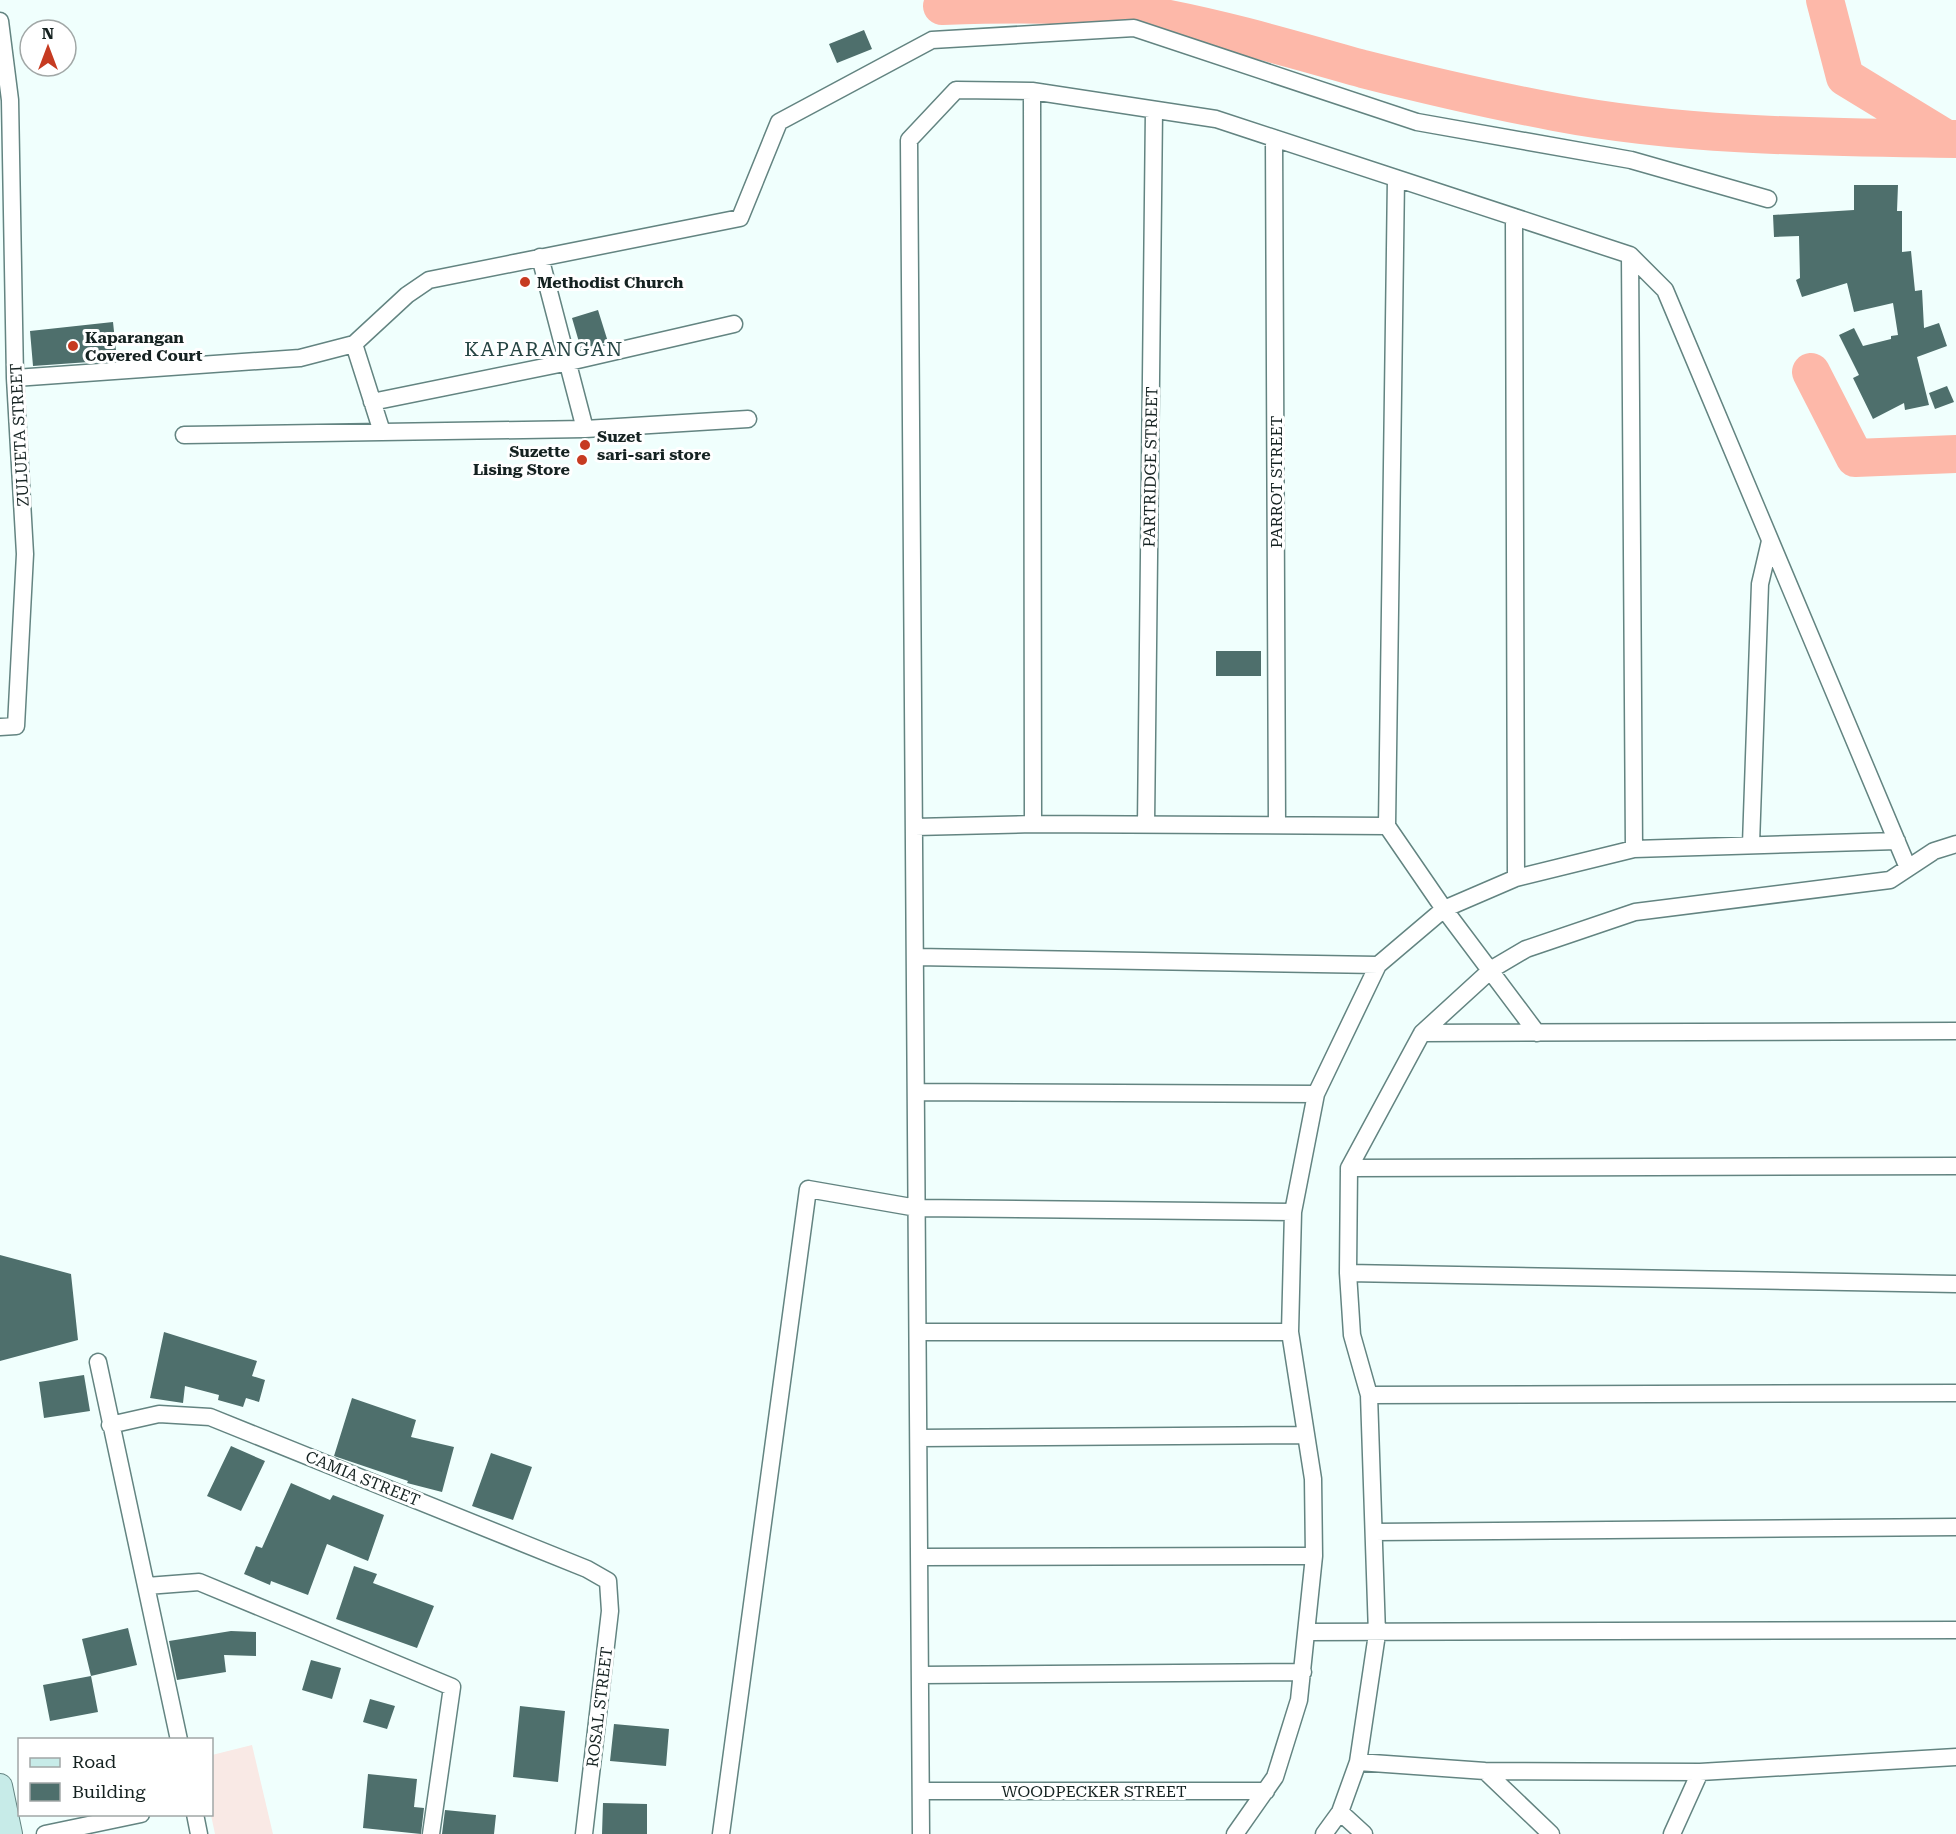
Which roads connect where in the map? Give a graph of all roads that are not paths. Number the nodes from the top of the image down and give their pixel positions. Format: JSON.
{"nodes":[{"id":1,"x":0,"y":21,"type":"edge"},
{"id":2,"x":1032,"y":91,"type":"junction"},
{"id":3,"x":1154,"y":110,"type":"junction"},
{"id":4,"x":1274,"y":138,"type":"junction"},
{"id":5,"x":1396,"y":178,"type":"junction"},
{"id":6,"x":1768,"y":199,"type":"dead end"},
{"id":7,"x":1514,"y":217,"type":"junction"},
{"id":8,"x":1630,"y":255,"type":"junction"},
{"id":9,"x":540,"y":256,"type":"junction"},
{"id":10,"x":734,"y":324,"type":"dead end"},
{"id":11,"x":354,"y":344,"type":"junction"},
{"id":12,"x":569,"y":362,"type":"junction"},
{"id":13,"x":15,"y":378,"type":"junction"},
{"id":14,"x":372,"y":402,"type":"junction"},
{"id":15,"x":748,"y":419,"type":"dead end"},
{"id":16,"x":585,"y":429,"type":"junction"},
{"id":17,"x":382,"y":432,"type":"junction"},
{"id":18,"x":184,"y":435,"type":"dead end"},
{"id":19,"x":1770,"y":541,"type":"junction"},
{"id":20,"x":0,"y":727,"type":"edge"},
{"id":21,"x":1034,"y":824,"type":"junction"},
{"id":22,"x":1146,"y":825,"type":"junction"},
{"id":23,"x":1277,"y":825,"type":"junction"},
{"id":24,"x":1387,"y":826,"type":"junction"},
{"id":25,"x":915,"y":827,"type":"junction"},
{"id":26,"x":1897,"y":841,"type":"junction"},
{"id":27,"x":1750,"y":844,"type":"junction"},
{"id":28,"x":1956,"y":844,"type":"edge"},
{"id":29,"x":1634,"y":849,"type":"junction"},
{"id":30,"x":1908,"y":868,"type":"junction"},
{"id":31,"x":1516,"y":878,"type":"junction"},
{"id":32,"x":1444,"y":909,"type":"junction"},
{"id":33,"x":916,"y":957,"type":"junction"},
{"id":34,"x":1378,"y":965,"type":"junction"},
{"id":35,"x":1492,"y":969,"type":"junction"},
{"id":36,"x":1956,"y":1031,"type":"edge"},
{"id":37,"x":1422,"y":1033,"type":"junction"},
{"id":38,"x":1537,"y":1033,"type":"junction"},
{"id":39,"x":917,"y":1092,"type":"junction"},
{"id":40,"x":1316,"y":1094,"type":"junction"},
{"id":41,"x":1956,"y":1166,"type":"edge"},
{"id":42,"x":1349,"y":1168,"type":"junction"},
{"id":43,"x":917,"y":1208,"type":"junction"},
{"id":44,"x":1293,"y":1212,"type":"junction"},
{"id":45,"x":1348,"y":1273,"type":"junction"},
{"id":46,"x":1956,"y":1284,"type":"edge"},
{"id":47,"x":919,"y":1332,"type":"junction"},
{"id":48,"x":1290,"y":1332,"type":"junction"},
{"id":49,"x":98,"y":1362,"type":"dead end"},
{"id":50,"x":1956,"y":1393,"type":"edge"},
{"id":51,"x":1369,"y":1395,"type":"junction"},
{"id":52,"x":110,"y":1425,"type":"junction"},
{"id":53,"x":1306,"y":1435,"type":"junction"},
{"id":54,"x":920,"y":1438,"type":"junction"},
{"id":55,"x":1956,"y":1527,"type":"edge"},
{"id":56,"x":1374,"y":1532,"type":"junction"},
{"id":57,"x":1314,"y":1556,"type":"junction"},
{"id":58,"x":920,"y":1557,"type":"junction"},
{"id":59,"x":608,"y":1581,"type":"joint"},
{"id":60,"x":147,"y":1586,"type":"junction"},
{"id":61,"x":1956,"y":1630,"type":"edge"},
{"id":62,"x":1307,"y":1632,"type":"junction"},
{"id":63,"x":1377,"y":1634,"type":"junction"},
{"id":64,"x":1303,"y":1671,"type":"junction"},
{"id":65,"x":921,"y":1675,"type":"junction"},
{"id":66,"x":179,"y":1738,"type":"edge"},
{"id":67,"x":1956,"y":1757,"type":"edge"},
{"id":68,"x":1358,"y":1762,"type":"junction"},
{"id":69,"x":1485,"y":1771,"type":"junction"},
{"id":70,"x":1700,"y":1772,"type":"junction"},
{"id":71,"x":0,"y":1786,"type":"edge"},
{"id":72,"x":921,"y":1791,"type":"junction"},
{"id":73,"x":1266,"y":1791,"type":"junction"},
{"id":74,"x":1340,"y":1812,"type":"junction"},
{"id":75,"x":136,"y":1816,"type":"edge"},
{"id":76,"x":195,"y":1816,"type":"edge"},
{"id":77,"x":723,"y":1832,"type":"edge"},
{"id":78,"x":10,"y":1834,"type":"edge"},
{"id":79,"x":45,"y":1834,"type":"edge"},
{"id":80,"x":199,"y":1834,"type":"edge"},
{"id":81,"x":431,"y":1834,"type":"edge"},
{"id":82,"x":584,"y":1834,"type":"edge"},
{"id":83,"x":921,"y":1834,"type":"edge"},
{"id":84,"x":1235,"y":1834,"type":"edge"},
{"id":85,"x":1324,"y":1834,"type":"edge"},
{"id":86,"x":1364,"y":1834,"type":"edge"},
{"id":87,"x":1551,"y":1834,"type":"edge"},
{"id":88,"x":1672,"y":1834,"type":"edge"}],
"edges":[{"from":1,"to":13,"type":"street","name":"ZULUETA STREET"},
{"from":2,"to":3,"type":"street"},
{"from":2,"to":21,"type":"street"},
{"from":2,"to":25,"type":"street"},
{"from":3,"to":4,"type":"street"},
{"from":3,"to":22,"type":"street","name":"PARTRIDGE STREET"},
{"from":4,"to":5,"type":"street"},
{"from":4,"to":23,"type":"street","name":"PARROT STREET"},
{"from":5,"to":7,"type":"street"},
{"from":5,"to":24,"type":"street"},
{"from":6,"to":9,"type":"street"},
{"from":7,"to":8,"type":"street"},
{"from":7,"to":31,"type":"street"},
{"from":8,"to":19,"type":"street"},
{"from":8,"to":29,"type":"street"},
{"from":9,"to":11,"type":"street"},
{"from":9,"to":12,"type":"street"},
{"from":10,"to":12,"type":"street"},
{"from":11,"to":13,"type":"street"},
{"from":11,"to":14,"type":"street"},
{"from":12,"to":14,"type":"street"},
{"from":12,"to":16,"type":"street"},
{"from":13,"to":20,"type":"street","name":"ZULUETA STREET"},
{"from":14,"to":17,"type":"street"},
{"from":15,"to":16,"type":"street"},
{"from":16,"to":17,"type":"street"},
{"from":17,"to":18,"type":"street"},
{"from":19,"to":26,"type":"street"},
{"from":19,"to":27,"type":"street"},
{"from":21,"to":22,"type":"street"},
{"from":21,"to":25,"type":"street"},
{"from":22,"to":23,"type":"street"},
{"from":23,"to":24,"type":"street"},
{"from":24,"to":32,"type":"street"},
{"from":25,"to":33,"type":"street"},
{"from":26,"to":27,"type":"street"},
{"from":26,"to":30,"type":"street"},
{"from":27,"to":29,"type":"street"},
{"from":28,"to":30,"type":"street"},
{"from":29,"to":31,"type":"street"},
{"from":30,"to":35,"type":"street"},
{"from":31,"to":32,"type":"street"},
{"from":32,"to":34,"type":"street"},
{"from":32,"to":35,"type":"street"},
{"from":33,"to":34,"type":"street"},
{"from":33,"to":39,"type":"street"},
{"from":34,"to":40,"type":"street"},
{"from":35,"to":37,"type":"street"},
{"from":35,"to":38,"type":"street"},
{"from":36,"to":38,"type":"street"},
{"from":37,"to":38,"type":"street"},
{"from":37,"to":42,"type":"street"},
{"from":39,"to":40,"type":"street"},
{"from":39,"to":43,"type":"street"},
{"from":40,"to":44,"type":"street"},
{"from":41,"to":42,"type":"street"},
{"from":42,"to":45,"type":"street"},
{"from":43,"to":44,"type":"street"},
{"from":43,"to":47,"type":"street"},
{"from":43,"to":77,"type":"street"},
{"from":44,"to":48,"type":"street"},
{"from":45,"to":46,"type":"street"},
{"from":45,"to":51,"type":"street"},
{"from":47,"to":48,"type":"street"},
{"from":47,"to":54,"type":"street"},
{"from":48,"to":53,"type":"street"},
{"from":49,"to":52,"type":"street"},
{"from":50,"to":51,"type":"street"},
{"from":51,"to":56,"type":"street"},
{"from":52,"to":59,"type":"street","name":"CAMIA STREET"},
{"from":52,"to":60,"type":"street"},
{"from":53,"to":54,"type":"street"},
{"from":53,"to":57,"type":"street"},
{"from":54,"to":58,"type":"street"},
{"from":55,"to":56,"type":"street"},
{"from":56,"to":63,"type":"street"},
{"from":57,"to":58,"type":"street"},
{"from":57,"to":62,"type":"street"},
{"from":58,"to":65,"type":"street"},
{"from":59,"to":82,"type":"street","name":"ROSAL STREET"},
{"from":60,"to":66,"type":"street"},
{"from":60,"to":81,"type":"street"},
{"from":61,"to":63,"type":"street"},
{"from":62,"to":63,"type":"street"},
{"from":62,"to":64,"type":"street"},
{"from":63,"to":68,"type":"street"},
{"from":64,"to":65,"type":"street"},
{"from":64,"to":73,"type":"street"},
{"from":65,"to":72,"type":"street"},
{"from":67,"to":70,"type":"street"},
{"from":68,"to":69,"type":"street"},
{"from":68,"to":74,"type":"street"},
{"from":69,"to":70,"type":"street"},
{"from":69,"to":87,"type":"street"},
{"from":70,"to":88,"type":"street"},
{"from":71,"to":78,"type":"main road"},
{"from":72,"to":73,"type":"street","name":"WOODPECKER STREET"},
{"from":72,"to":83,"type":"street"},
{"from":73,"to":84,"type":"street"},
{"from":74,"to":85,"type":"street"},
{"from":74,"to":86,"type":"street"},
{"from":75,"to":79,"type":"street"},
{"from":76,"to":80,"type":"street"}]}
